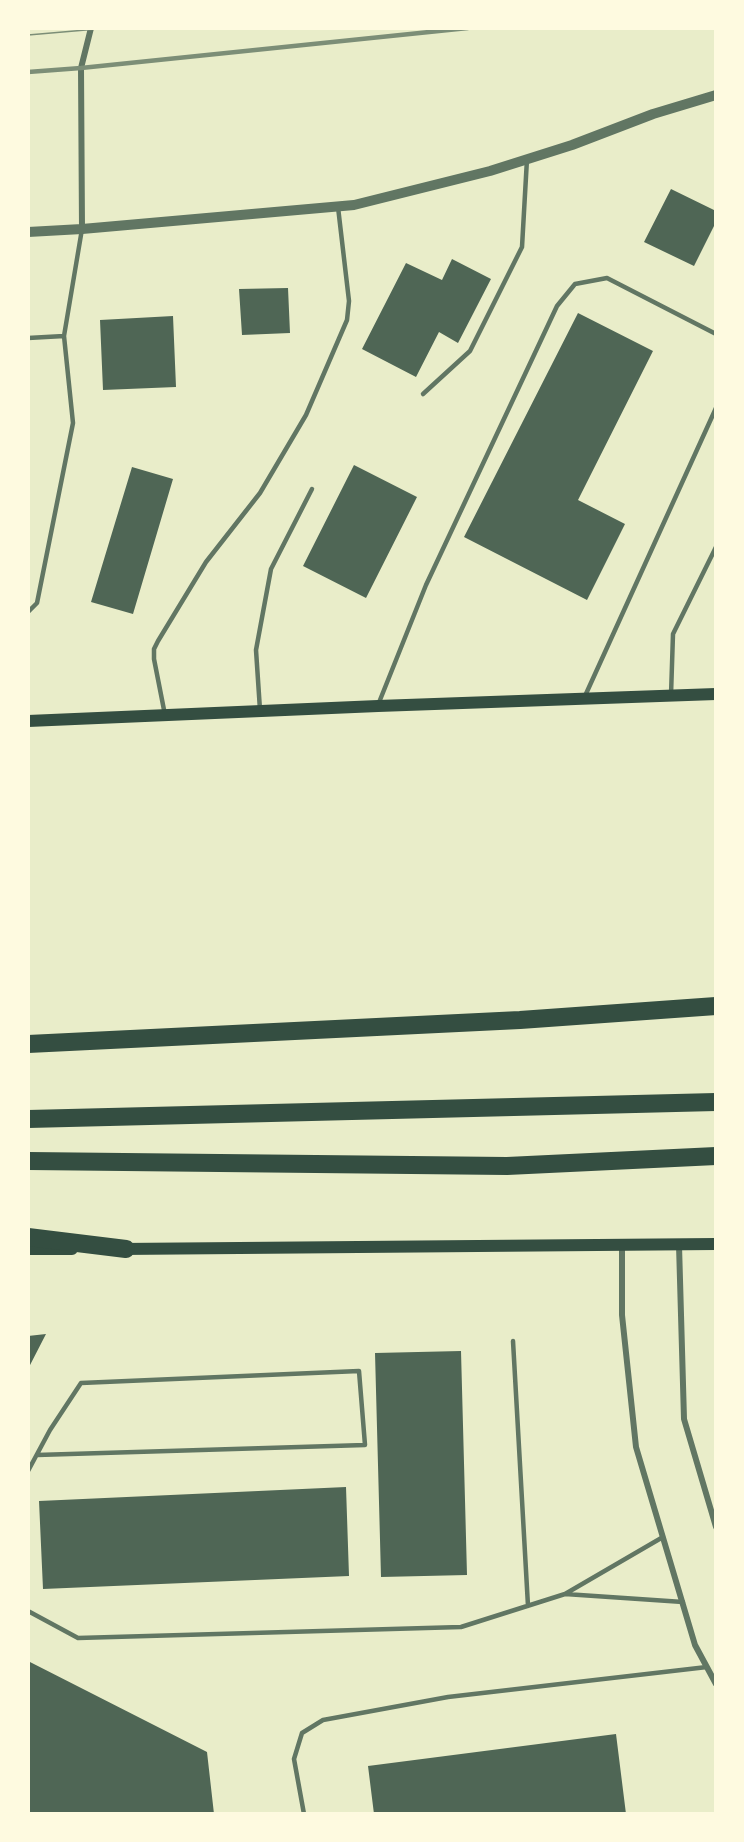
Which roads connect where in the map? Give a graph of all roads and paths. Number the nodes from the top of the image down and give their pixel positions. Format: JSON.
{"nodes":[{"id":1,"x":91,"y":28,"type":"edge"},
{"id":2,"x":716,"y":94,"type":"edge"},
{"id":3,"x":527,"y":159,"type":"junction"},
{"id":4,"x":338,"y":207,"type":"junction"},
{"id":5,"x":82,"y":229,"type":"junction"},
{"id":6,"x":28,"y":232,"type":"edge"},
{"id":7,"x":716,"y":334,"type":"edge"},
{"id":8,"x":64,"y":336,"type":"junction"},
{"id":9,"x":28,"y":338,"type":"edge"},
{"id":10,"x":423,"y":394,"type":"dead end"},
{"id":11,"x":716,"y":408,"type":"edge"},
{"id":12,"x":312,"y":489,"type":"dead end"},
{"id":13,"x":716,"y":546,"type":"edge"},
{"id":14,"x":28,"y":612,"type":"edge"},
{"id":15,"x":716,"y":694,"type":"edge"},
{"id":16,"x":670,"y":695,"type":"junction"},
{"id":17,"x":583,"y":699,"type":"junction"},
{"id":18,"x":378,"y":706,"type":"junction"},
{"id":19,"x":260,"y":712,"type":"junction"},
{"id":20,"x":165,"y":716,"type":"junction"},
{"id":21,"x":28,"y":721,"type":"edge"},
{"id":22,"x":716,"y":1006,"type":"edge"},
{"id":23,"x":28,"y":1044,"type":"edge"},
{"id":24,"x":716,"y":1102,"type":"edge"},
{"id":25,"x":28,"y":1119,"type":"edge"},
{"id":26,"x":716,"y":1156,"type":"edge"},
{"id":27,"x":28,"y":1161,"type":"edge"},
{"id":28,"x":28,"y":1237,"type":"edge"},
{"id":29,"x":716,"y":1244,"type":"edge"},
{"id":30,"x":679,"y":1245,"type":"junction"},
{"id":31,"x":622,"y":1246,"type":"junction"},
{"id":32,"x":28,"y":1250,"type":"edge"},
{"id":33,"x":126,"y":1250,"type":"junction"},
{"id":34,"x":513,"y":1341,"type":"dead end"},
{"id":35,"x":37,"y":1455,"type":"junction"},
{"id":36,"x":28,"y":1471,"type":"edge"},
{"id":37,"x":716,"y":1527,"type":"edge"},
{"id":38,"x":663,"y":1537,"type":"junction"},
{"id":39,"x":565,"y":1594,"type":"junction"},
{"id":40,"x":682,"y":1602,"type":"junction"},
{"id":41,"x":528,"y":1606,"type":"junction"},
{"id":42,"x":28,"y":1611,"type":"edge"},
{"id":43,"x":706,"y":1667,"type":"junction"},
{"id":44,"x":716,"y":1684,"type":"edge"},
{"id":45,"x":304,"y":1814,"type":"edge"}],
"edges":[{"from":1,"to":5,"type":"street"},
{"from":2,"to":3,"type":"street"},
{"from":3,"to":4,"type":"street"},
{"from":3,"to":10,"type":"lane"},
{"from":4,"to":5,"type":"street"},
{"from":4,"to":20,"type":"lane"},
{"from":5,"to":6,"type":"street"},
{"from":5,"to":8,"type":"lane"},
{"from":7,"to":18,"type":"lane"},
{"from":8,"to":9,"type":"lane"},
{"from":8,"to":14,"type":"lane"},
{"from":11,"to":17,"type":"lane"},
{"from":12,"to":19,"type":"lane"},
{"from":13,"to":16,"type":"lane"},
{"from":15,"to":16,"type":"main road"},
{"from":16,"to":17,"type":"main road"},
{"from":17,"to":18,"type":"main road"},
{"from":18,"to":19,"type":"main road"},
{"from":19,"to":20,"type":"main road"},
{"from":20,"to":21,"type":"main road"},
{"from":22,"to":23,"type":"highway"},
{"from":24,"to":25,"type":"highway"},
{"from":26,"to":27,"type":"highway"},
{"from":28,"to":33,"type":"highway"},
{"from":29,"to":30,"type":"main road"},
{"from":30,"to":31,"type":"main road"},
{"from":30,"to":37,"type":"street"},
{"from":31,"to":33,"type":"main road"},
{"from":31,"to":38,"type":"street"},
{"from":32,"to":33,"type":"main road"},
{"from":34,"to":41,"type":"lane"},
{"from":35,"to":35,"type":"lane"},
{"from":35,"to":36,"type":"lane"},
{"from":38,"to":39,"type":"lane"},
{"from":38,"to":40,"type":"street"},
{"from":39,"to":40,"type":"lane"},
{"from":39,"to":41,"type":"lane"},
{"from":40,"to":43,"type":"street"},
{"from":41,"to":42,"type":"lane"},
{"from":43,"to":44,"type":"street"},
{"from":43,"to":45,"type":"lane"}]}
